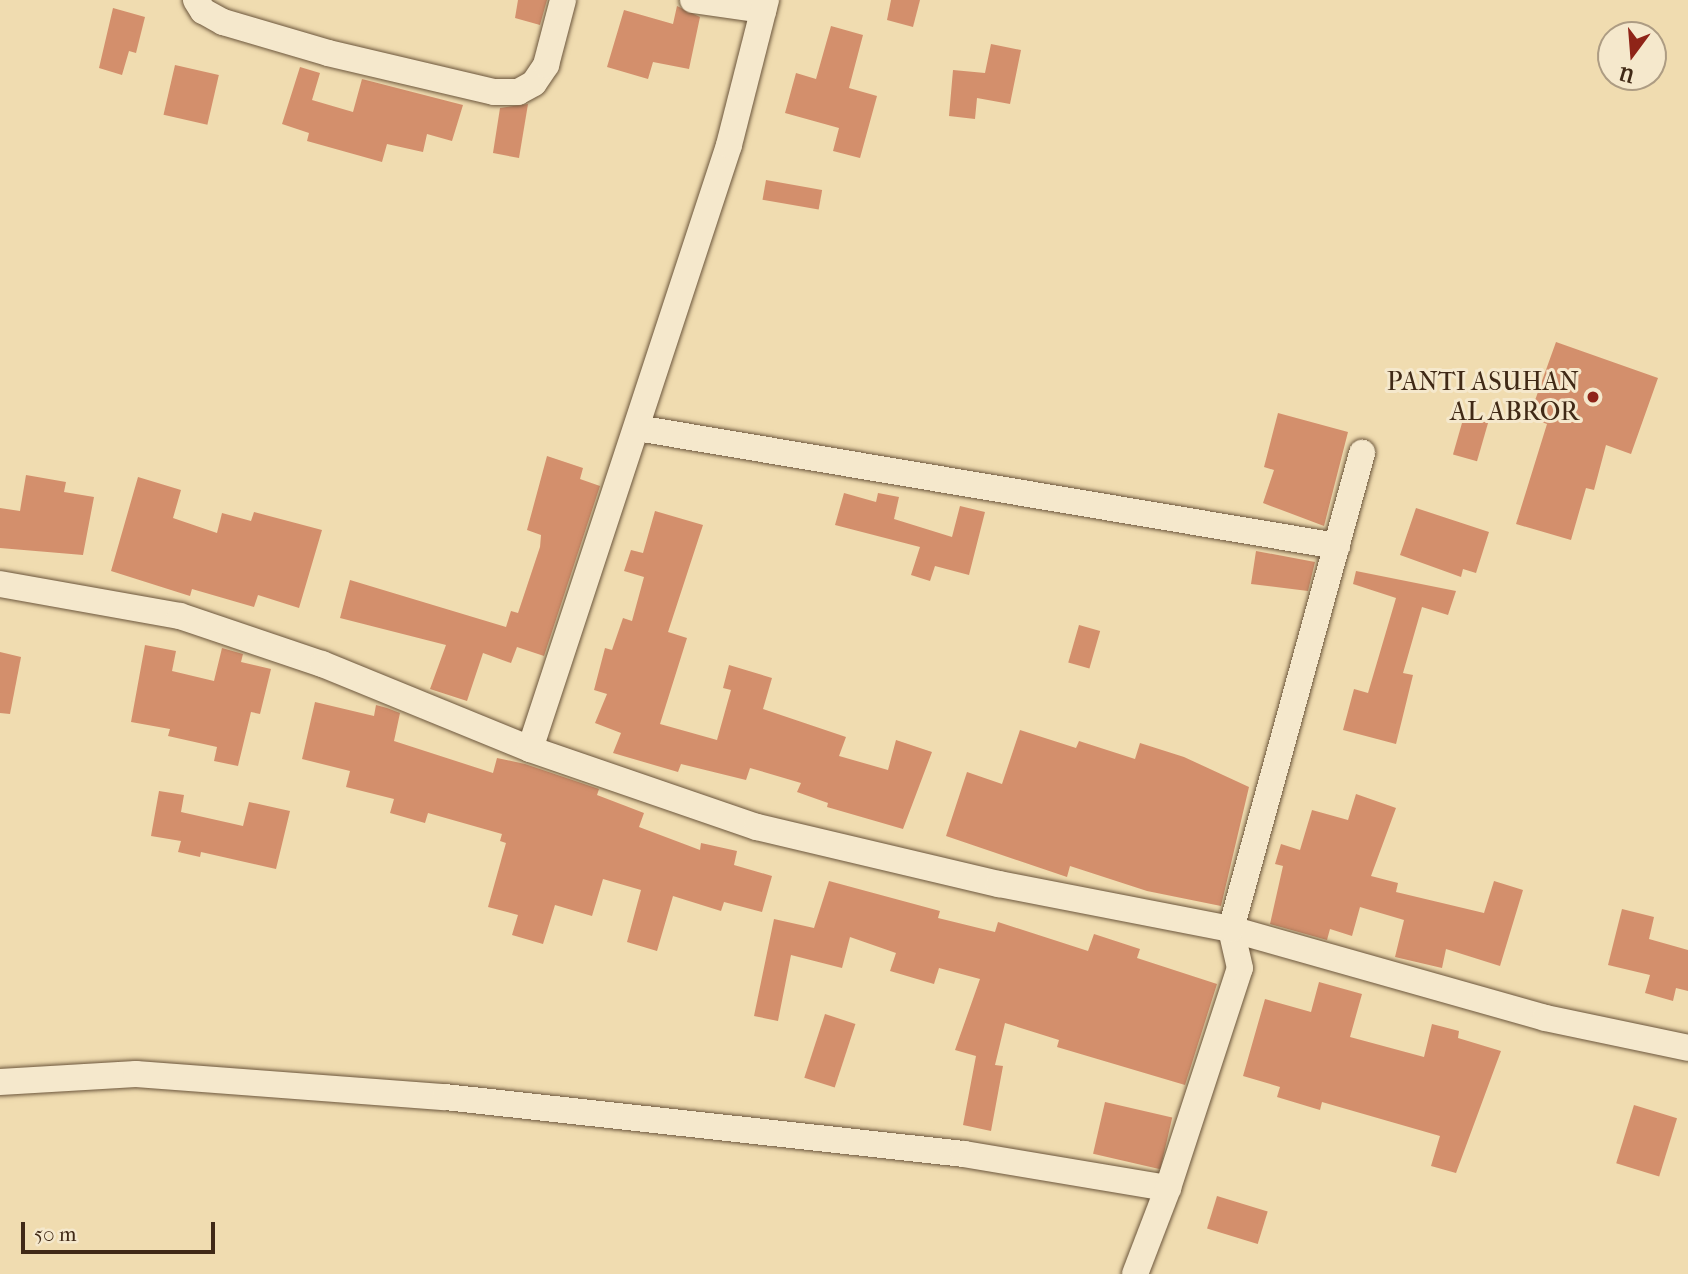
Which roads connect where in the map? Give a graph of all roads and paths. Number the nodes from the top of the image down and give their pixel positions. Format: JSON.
{"nodes":[{"id":1,"x":196,"y":0,"type":"edge"},
{"id":2,"x":563,"y":0,"type":"edge"},
{"id":3,"x":693,"y":0,"type":"edge"},
{"id":4,"x":764,"y":5,"type":"edge"},
{"id":5,"x":637,"y":428,"type":"junction"},
{"id":6,"x":1362,"y":453,"type":"dead end"},
{"id":7,"x":1337,"y":546,"type":"junction"},
{"id":8,"x":0,"y":584,"type":"edge"},
{"id":9,"x":530,"y":749,"type":"junction"},
{"id":10,"x":1231,"y":929,"type":"junction"},
{"id":11,"x":1688,"y":1048,"type":"edge"},
{"id":12,"x":0,"y":1082,"type":"edge"},
{"id":13,"x":1168,"y":1188,"type":"junction"},
{"id":14,"x":1135,"y":1274,"type":"edge"}],
"edges":[{"from":1,"to":2,"type":"street"},
{"from":3,"to":4,"type":"street"},
{"from":4,"to":5,"type":"street"},
{"from":5,"to":7,"type":"street"},
{"from":5,"to":9,"type":"street"},
{"from":6,"to":7,"type":"street"},
{"from":7,"to":10,"type":"street"},
{"from":8,"to":9,"type":"street"},
{"from":9,"to":10,"type":"street"},
{"from":10,"to":11,"type":"street"},
{"from":10,"to":13,"type":"street"},
{"from":12,"to":13,"type":"street"},
{"from":13,"to":14,"type":"street"}]}
